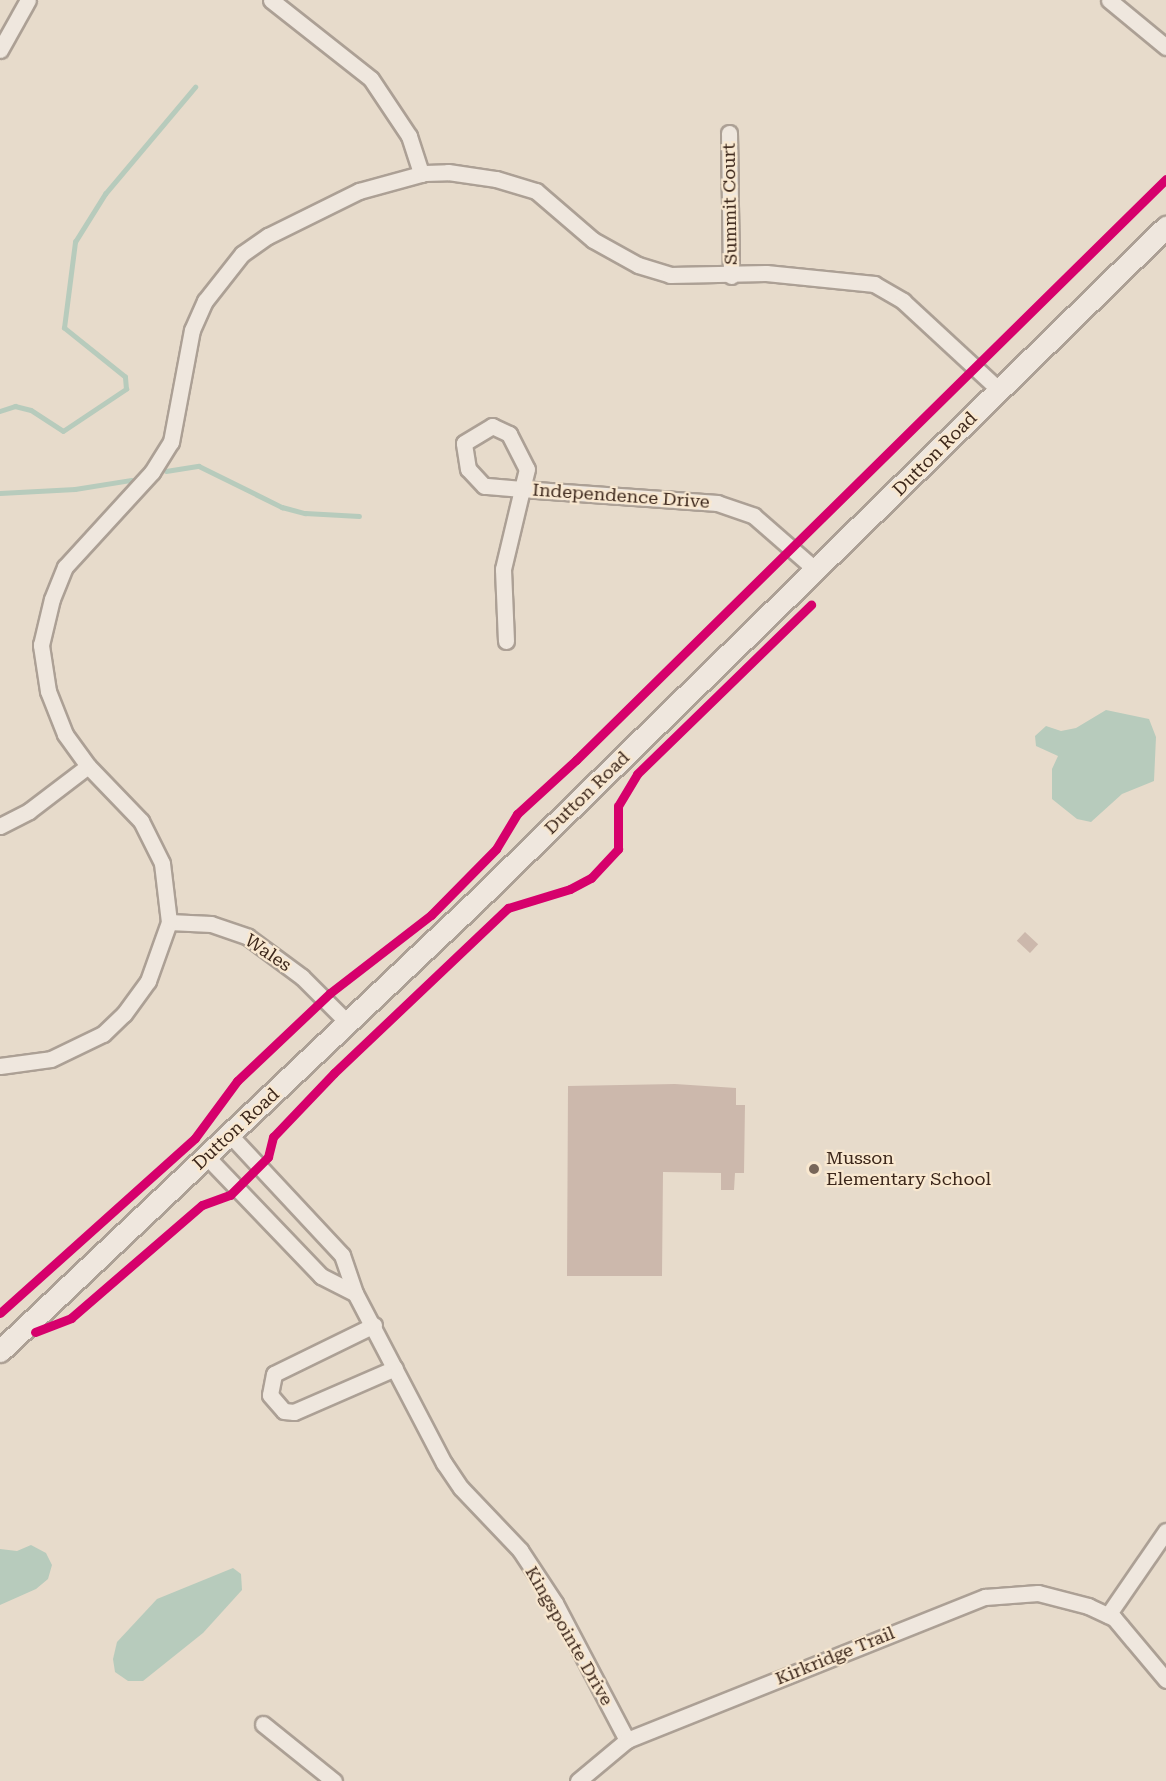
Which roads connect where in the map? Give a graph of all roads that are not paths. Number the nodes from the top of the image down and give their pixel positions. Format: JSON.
{"nodes":[{"id":1,"x":28,"y":0,"type":"edge"},
{"id":2,"x":272,"y":0,"type":"edge"},
{"id":3,"x":1109,"y":0,"type":"edge"},
{"id":4,"x":1166,"y":47,"type":"edge"},
{"id":5,"x":0,"y":50,"type":"edge"},
{"id":6,"x":729,"y":133,"type":"dead end"},
{"id":7,"x":421,"y":174,"type":"junction"},
{"id":8,"x":1166,"y":227,"type":"edge"},
{"id":9,"x":731,"y":276,"type":"junction"},
{"id":10,"x":999,"y":390,"type":"junction"},
{"id":11,"x":522,"y":489,"type":"junction"},
{"id":12,"x":816,"y":570,"type":"junction"},
{"id":13,"x":506,"y":641,"type":"dead end"},
{"id":14,"x":88,"y":766,"type":"junction"},
{"id":15,"x":0,"y":826,"type":"edge"},
{"id":16,"x":169,"y":921,"type":"junction"},
{"id":17,"x":348,"y":1023,"type":"junction"},
{"id":18,"x":0,"y":1066,"type":"edge"},
{"id":19,"x":230,"y":1135,"type":"junction"},
{"id":20,"x":207,"y":1157,"type":"junction"},
{"id":21,"x":355,"y":1293,"type":"junction"},
{"id":22,"x":374,"y":1324,"type":"junction"},
{"id":23,"x":0,"y":1351,"type":"edge"},
{"id":24,"x":395,"y":1368,"type":"junction"},
{"id":25,"x":1166,"y":1532,"type":"edge"},
{"id":26,"x":1108,"y":1615,"type":"junction"},
{"id":27,"x":1166,"y":1680,"type":"edge"},
{"id":28,"x":263,"y":1724,"type":"dead end"},
{"id":29,"x":627,"y":1740,"type":"junction"},
{"id":30,"x":334,"y":1781,"type":"edge"},
{"id":31,"x":578,"y":1781,"type":"edge"}],
"edges":[{"from":1,"to":5,"type":"street"},
{"from":2,"to":7,"type":"street"},
{"from":3,"to":4,"type":"street"},
{"from":6,"to":9,"type":"street","name":"Summit Court"},
{"from":7,"to":9,"type":"street"},
{"from":7,"to":14,"type":"street"},
{"from":8,"to":10,"type":"street","name":"Dutton Road"},
{"from":9,"to":10,"type":"street"},
{"from":10,"to":12,"type":"street","name":"Dutton Road"},
{"from":11,"to":11,"type":"street"},
{"from":11,"to":12,"type":"street","name":"Independence Drive"},
{"from":11,"to":13,"type":"street","name":"Independence Drive"},
{"from":12,"to":17,"type":"street","name":"Dutton Road"},
{"from":14,"to":15,"type":"street"},
{"from":14,"to":16,"type":"street"},
{"from":16,"to":17,"type":"street","name":"Wales"},
{"from":16,"to":18,"type":"street"},
{"from":17,"to":19,"type":"street","name":"Dutton Road"},
{"from":19,"to":20,"type":"street","name":"Dutton Road"},
{"from":19,"to":21,"type":"street","name":"Kingspointe Drive"},
{"from":20,"to":21,"type":"street"},
{"from":20,"to":23,"type":"street","name":"Dutton Road"},
{"from":21,"to":22,"type":"street","name":"Kingspointe Drive"},
{"from":22,"to":24,"type":"street","name":"Kingspointe Drive"},
{"from":22,"to":24,"type":"street"},
{"from":24,"to":29,"type":"street","name":"Kingspointe Drive"},
{"from":25,"to":26,"type":"street"},
{"from":26,"to":27,"type":"street"},
{"from":26,"to":29,"type":"street","name":"Kirkridge Trail"},
{"from":28,"to":30,"type":"street"},
{"from":29,"to":31,"type":"street","name":"Kirkridge Trail"}]}
